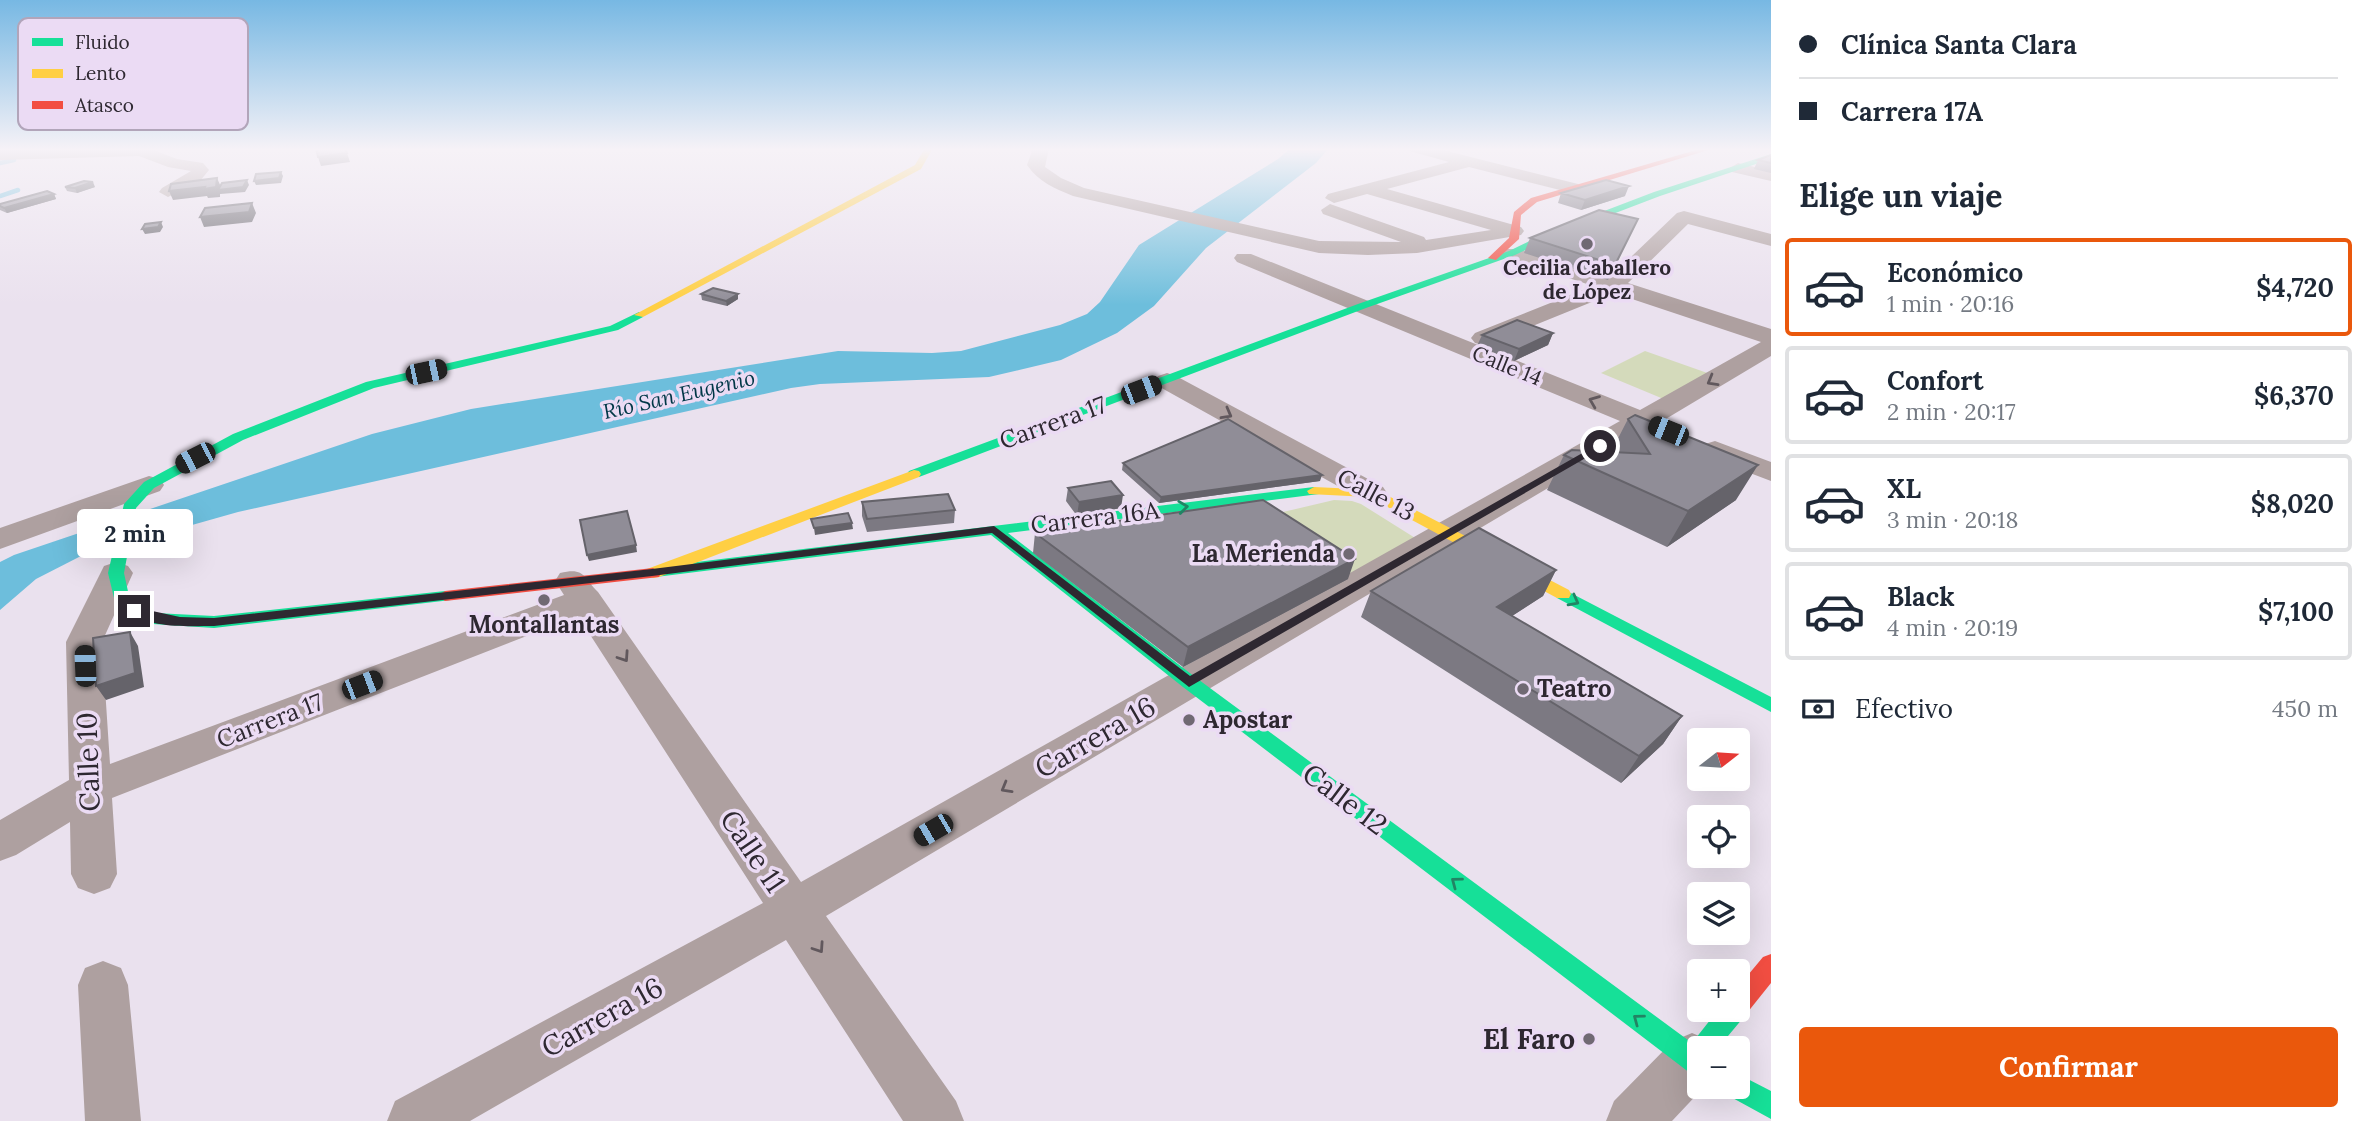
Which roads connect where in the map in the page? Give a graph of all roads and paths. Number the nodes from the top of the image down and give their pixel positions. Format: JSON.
{"nodes":[{"id":1,"x":855,"y":200,"type":"edge"},
{"id":2,"x":1113,"y":200,"type":"edge"},
{"id":3,"x":1340,"y":200,"type":"edge"},
{"id":4,"x":1410,"y":200,"type":"edge"},
{"id":5,"x":1537,"y":200,"type":"edge"},
{"id":6,"x":1641,"y":200,"type":"edge"},
{"id":7,"x":1668,"y":200,"type":"edge"},
{"id":8,"x":1598,"y":217,"type":"junction"},
{"id":9,"x":1684,"y":217,"type":"junction"},
{"id":10,"x":1514,"y":231,"type":"junction"},
{"id":11,"x":1771,"y":240,"type":"edge"},
{"id":12,"x":1429,"y":245,"type":"junction"},
{"id":13,"x":1502,"y":256,"type":"junction"},
{"id":14,"x":1244,"y":258,"type":"dead end"},
{"id":15,"x":1613,"y":286,"type":"junction"},
{"id":16,"x":1362,"y":306,"type":"junction"},
{"id":17,"x":1771,"y":337,"type":"edge"},
{"id":18,"x":1771,"y":346,"type":"edge"},
{"id":19,"x":1460,"y":347,"type":"junction"},
{"id":20,"x":1167,"y":381,"type":"junction"},
{"id":21,"x":1643,"y":421,"type":"junction"},
{"id":22,"x":1771,"y":472,"type":"edge"},
{"id":23,"x":1371,"y":493,"type":"junction"},
{"id":24,"x":139,"y":496,"type":"junction"},
{"id":25,"x":994,"y":530,"type":"junction"},
{"id":26,"x":1449,"y":534,"type":"junction"},
{"id":27,"x":0,"y":539,"type":"edge"},
{"id":28,"x":117,"y":566,"type":"junction"},
{"id":29,"x":652,"y":573,"type":"junction"},
{"id":30,"x":579,"y":590,"type":"junction"},
{"id":31,"x":1189,"y":682,"type":"junction"},
{"id":32,"x":1771,"y":705,"type":"edge"},
{"id":33,"x":89,"y":789,"type":"junction"},
{"id":34,"x":0,"y":842,"type":"edge"},
{"id":35,"x":94,"y":874,"type":"dead end"},
{"id":36,"x":793,"y":911,"type":"junction"},
{"id":37,"x":1771,"y":965,"type":"edge"},
{"id":38,"x":103,"y":985,"type":"dead end"},
{"id":39,"x":1750,"y":990,"type":"edge"},
{"id":40,"x":1725,"y":1022,"type":"edge"},
{"id":41,"x":1714,"y":1036,"type":"edge"},
{"id":42,"x":1687,"y":1048,"type":"edge"},
{"id":43,"x":1687,"y":1067,"type":"edge"},
{"id":44,"x":1750,"y":1094,"type":"edge"},
{"id":45,"x":1771,"y":1106,"type":"edge"},
{"id":46,"x":113,"y":1121,"type":"edge"},
{"id":47,"x":415,"y":1121,"type":"edge"},
{"id":48,"x":936,"y":1121,"type":"edge"},
{"id":49,"x":1634,"y":1121,"type":"edge"}],
"edges":[{"from":1,"to":24,"type":"main road"},
{"from":2,"to":12,"type":"street"},
{"from":3,"to":12,"type":"street"},
{"from":4,"to":10,"type":"street"},
{"from":5,"to":10,"type":"main road"},
{"from":6,"to":8,"type":"main road","name":"Carrera 17"},
{"from":7,"to":9,"type":"street"},
{"from":8,"to":10,"type":"main road"},
{"from":8,"to":13,"type":"main road","name":"Carrera 17"},
{"from":9,"to":11,"type":"street"},
{"from":9,"to":15,"type":"street"},
{"from":10,"to":12,"type":"street"},
{"from":10,"to":13,"type":"main road"},
{"from":13,"to":15,"type":"street"},
{"from":13,"to":16,"type":"main road","name":"Carrera 17"},
{"from":14,"to":16,"type":"street","name":"Calle 14"},
{"from":15,"to":17,"type":"street"},
{"from":15,"to":19,"type":"street"},
{"from":16,"to":19,"type":"street","name":"Calle 14"},
{"from":16,"to":20,"type":"main road","name":"Carrera 17"},
{"from":18,"to":21,"type":"street","name":"Carrera 16","one_way":true},
{"from":21,"to":19,"type":"street","name":"Calle 14","one_way":true},
{"from":20,"to":23,"type":"street","name":"Calle 13","one_way":true},
{"from":20,"to":29,"type":"main road","name":"Carrera 17"},
{"from":21,"to":22,"type":"street","name":"Calle 14"},
{"from":21,"to":26,"type":"street","name":"Carrera 16"},
{"from":25,"to":23,"type":"main road","name":"Carrera 16A","one_way":true},
{"from":23,"to":26,"type":"main road","name":"Calle 13"},
{"from":24,"to":27,"type":"street"},
{"from":24,"to":28,"type":"main road"},
{"from":25,"to":29,"type":"main road","name":"Carrera 16A"},
{"from":25,"to":31,"type":"main road","name":"Calle 12"},
{"from":26,"to":31,"type":"street","name":"Carrera 16"},
{"from":26,"to":32,"type":"main road","name":"Calle 13","one_way":true},
{"from":28,"to":30,"type":"main road"},
{"from":28,"to":33,"type":"street","name":"Calle 10"},
{"from":29,"to":30,"type":"main road"},
{"from":30,"to":33,"type":"street","name":"Carrera 17"},
{"from":30,"to":36,"type":"street","name":"Calle 11","one_way":true},
{"from":31,"to":36,"type":"street","name":"Carrera 16","one_way":true},
{"from":42,"to":31,"type":"main road","name":"Calle 12","one_way":true},
{"from":33,"to":34,"type":"street","name":"Carrera 17"},
{"from":33,"to":35,"type":"street","name":"Calle 10"},
{"from":36,"to":47,"type":"street","name":"Carrera 16"},
{"from":36,"to":48,"type":"street","name":"Calle 11","one_way":true},
{"from":37,"to":39,"type":"main road"},
{"from":38,"to":46,"type":"street"},
{"from":40,"to":41,"type":"main road"},
{"from":43,"to":49,"type":"street"},
{"from":44,"to":45,"type":"main road"}]}
